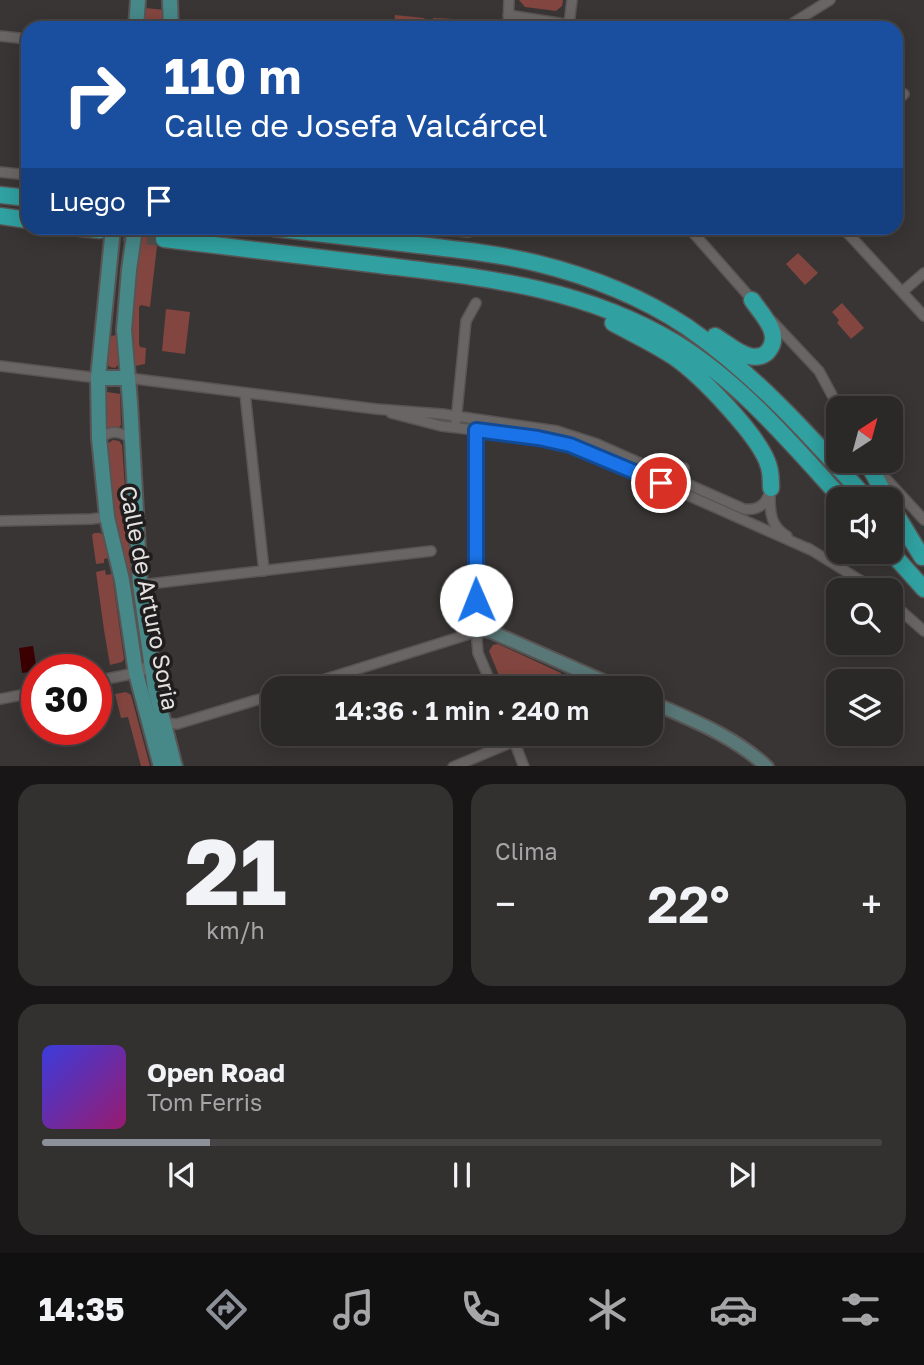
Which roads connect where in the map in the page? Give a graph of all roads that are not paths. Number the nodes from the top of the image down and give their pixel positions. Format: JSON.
{"nodes":[{"id":1,"x":138,"y":0,"type":"edge"},
{"id":2,"x":170,"y":0,"type":"edge"},
{"id":3,"x":509,"y":0,"type":"edge"},
{"id":4,"x":572,"y":0,"type":"edge"},
{"id":5,"x":830,"y":0,"type":"edge"},
{"id":6,"x":508,"y":16,"type":"junction"},
{"id":7,"x":543,"y":20,"type":"joint"},
{"id":8,"x":136,"y":21,"type":"edge"},
{"id":9,"x":171,"y":21,"type":"edge"},
{"id":10,"x":508,"y":21,"type":"edge"},
{"id":11,"x":550,"y":21,"type":"edge"},
{"id":12,"x":569,"y":21,"type":"edge"},
{"id":13,"x":796,"y":21,"type":"edge"},
{"id":14,"x":0,"y":36,"type":"edge"},
{"id":15,"x":21,"y":38,"type":"edge"},
{"id":16,"x":0,"y":172,"type":"edge"},
{"id":17,"x":21,"y":174,"type":"edge"},
{"id":18,"x":0,"y":195,"type":"edge"},
{"id":19,"x":21,"y":197,"type":"edge"},
{"id":20,"x":0,"y":216,"type":"edge"},
{"id":21,"x":21,"y":219,"type":"edge"},
{"id":22,"x":106,"y":235,"type":"edge"},
{"id":23,"x":134,"y":235,"type":"edge"},
{"id":24,"x":331,"y":235,"type":"edge"},
{"id":25,"x":695,"y":235,"type":"edge"},
{"id":26,"x":850,"y":235,"type":"edge"},
{"id":27,"x":164,"y":239,"type":"tunnel mouth"},
{"id":28,"x":924,"y":273,"type":"edge"},
{"id":29,"x":902,"y":292,"type":"junction"},
{"id":30,"x":629,"y":294,"type":"junction"},
{"id":31,"x":576,"y":298,"type":"junction"},
{"id":32,"x":752,"y":300,"type":"junction"},
{"id":33,"x":476,"y":303,"type":"dead end"},
{"id":34,"x":924,"y":316,"type":"edge"},
{"id":35,"x":103,"y":328,"type":"junction"},
{"id":36,"x":124,"y":330,"type":"junction"},
{"id":37,"x":0,"y":366,"type":"edge"},
{"id":38,"x":98,"y":377,"type":"junction"},
{"id":39,"x":128,"y":378,"type":"junction"},
{"id":40,"x":245,"y":393,"type":"junction"},
{"id":41,"x":833,"y":396,"type":"edge"},
{"id":42,"x":376,"y":409,"type":"junction"},
{"id":43,"x":457,"y":416,"type":"junction"},
{"id":44,"x":456,"y":428,"type":"junction"},
{"id":45,"x":547,"y":429,"type":"junction"},
{"id":46,"x":476,"y":430,"type":"junction"},
{"id":47,"x":99,"y":438,"type":"junction"},
{"id":48,"x":131,"y":438,"type":"junction"},
{"id":49,"x":550,"y":440,"type":"junction"},
{"id":50,"x":595,"y":443,"type":"junction"},
{"id":51,"x":640,"y":468,"type":"junction"},
{"id":52,"x":880,"y":473,"type":"edge"},
{"id":53,"x":831,"y":487,"type":"edge"},
{"id":54,"x":856,"y":487,"type":"edge"},
{"id":55,"x":771,"y":488,"type":"junction"},
{"id":56,"x":107,"y":517,"type":"junction"},
{"id":57,"x":924,"y":520,"type":"edge"},
{"id":58,"x":0,"y":521,"type":"edge"},
{"id":59,"x":903,"y":526,"type":"edge"},
{"id":60,"x":903,"y":537,"type":"edge"},
{"id":61,"x":811,"y":550,"type":"junction"},
{"id":62,"x":431,"y":551,"type":"dead end"},
{"id":63,"x":923,"y":559,"type":"edge"},
{"id":64,"x":902,"y":564,"type":"edge"},
{"id":65,"x":264,"y":571,"type":"junction"},
{"id":66,"x":856,"y":578,"type":"edge"},
{"id":67,"x":140,"y":585,"type":"junction"},
{"id":68,"x":924,"y":589,"type":"edge"},
{"id":69,"x":903,"y":613,"type":"edge"},
{"id":70,"x":476,"y":632,"type":"junction"},
{"id":71,"x":924,"y":632,"type":"edge"},
{"id":72,"x":150,"y":661,"type":"junction"},
{"id":73,"x":136,"y":673,"type":"junction"},
{"id":74,"x":335,"y":676,"type":"edge"},
{"id":75,"x":488,"y":676,"type":"edge"},
{"id":76,"x":592,"y":676,"type":"edge"},
{"id":77,"x":112,"y":678,"type":"edge"},
{"id":78,"x":21,"y":695,"type":"edge"},
{"id":79,"x":0,"y":699,"type":"edge"},
{"id":80,"x":261,"y":699,"type":"edge"},
{"id":81,"x":663,"y":708,"type":"edge"},
{"id":82,"x":163,"y":723,"type":"junction"},
{"id":83,"x":503,"y":746,"type":"edge"},
{"id":84,"x":516,"y":746,"type":"edge"},
{"id":85,"x":161,"y":766,"type":"edge"},
{"id":86,"x":175,"y":766,"type":"edge"},
{"id":87,"x":453,"y":766,"type":"edge"},
{"id":88,"x":524,"y":766,"type":"edge"},
{"id":89,"x":767,"y":766,"type":"edge"}],
"edges":[{"from":1,"to":8,"type":"main road"},
{"from":2,"to":9,"type":"main road"},
{"from":3,"to":6,"type":"street"},
{"from":4,"to":12,"type":"street"},
{"from":5,"to":13,"type":"street"},
{"from":6,"to":7,"type":"street"},
{"from":6,"to":10,"type":"street"},
{"from":7,"to":11,"type":"street"},
{"from":14,"to":15,"type":"street"},
{"from":16,"to":17,"type":"street"},
{"from":18,"to":19,"type":"highway"},
{"from":20,"to":21,"type":"highway"},
{"from":22,"to":35,"type":"main road","name":"Calle de Arturo Soria"},
{"from":23,"to":36,"type":"main road","name":"Calle de Arturo Soria"},
{"from":24,"to":30,"type":"highway"},
{"from":25,"to":32,"type":"street"},
{"from":26,"to":29,"type":"street"},
{"from":27,"to":31,"type":"highway"},
{"from":28,"to":29,"type":"street"},
{"from":29,"to":34,"type":"street"},
{"from":30,"to":32,"type":"highway"},
{"from":30,"to":54,"type":"highway"},
{"from":31,"to":53,"type":"highway"},
{"from":31,"to":55,"type":"highway"},
{"from":32,"to":41,"type":"street"},
{"from":33,"to":43,"type":"street"},
{"from":35,"to":36,"type":"street"},
{"from":35,"to":38,"type":"main road","name":"Calle de Arturo Soria"},
{"from":36,"to":39,"type":"main road","name":"Calle de Arturo Soria"},
{"from":37,"to":38,"type":"street"},
{"from":38,"to":39,"type":"main road"},
{"from":38,"to":47,"type":"main road","name":"Calle de Arturo Soria"},
{"from":39,"to":40,"type":"street"},
{"from":39,"to":48,"type":"main road","name":"Calle de Arturo Soria"},
{"from":40,"to":42,"type":"street"},
{"from":40,"to":65,"type":"street"},
{"from":42,"to":43,"type":"street"},
{"from":42,"to":44,"type":"street"},
{"from":43,"to":44,"type":"street"},
{"from":43,"to":45,"type":"street"},
{"from":44,"to":46,"type":"street"},
{"from":45,"to":46,"type":"street"},
{"from":45,"to":50,"type":"street"},
{"from":46,"to":49,"type":"street"},
{"from":46,"to":70,"type":"street"},
{"from":47,"to":48,"type":"street"},
{"from":47,"to":56,"type":"main road","name":"Calle de Arturo Soria"},
{"from":48,"to":67,"type":"main road","name":"Calle de Arturo Soria"},
{"from":49,"to":50,"type":"street"},
{"from":49,"to":51,"type":"street"},
{"from":50,"to":51,"type":"street"},
{"from":51,"to":55,"type":"street"},
{"from":51,"to":61,"type":"street"},
{"from":52,"to":57,"type":"street"},
{"from":55,"to":61,"type":"street"},
{"from":56,"to":58,"type":"street"},
{"from":56,"to":73,"type":"main road","name":"Calle de Arturo Soria"},
{"from":59,"to":63,"type":"highway"},
{"from":60,"to":63,"type":"highway"},
{"from":61,"to":66,"type":"street"},
{"from":62,"to":65,"type":"street"},
{"from":64,"to":68,"type":"highway"},
{"from":65,"to":67,"type":"street"},
{"from":67,"to":72,"type":"main road","name":"Calle de Arturo Soria"},
{"from":69,"to":71,"type":"street"},
{"from":70,"to":74,"type":"street"},
{"from":70,"to":75,"type":"street"},
{"from":70,"to":76,"type":"street"},
{"from":72,"to":73,"type":"street"},
{"from":72,"to":82,"type":"main road","name":"Calle de Arturo Soria"},
{"from":73,"to":77,"type":"street"},
{"from":73,"to":85,"type":"main road","name":"Calle de Arturo Soria"},
{"from":78,"to":79,"type":"street"},
{"from":80,"to":82,"type":"street"},
{"from":81,"to":89,"type":"street"},
{"from":82,"to":86,"type":"main road","name":"Calle de Arturo Soria"},
{"from":83,"to":87,"type":"street"},
{"from":84,"to":88,"type":"street"}]}
